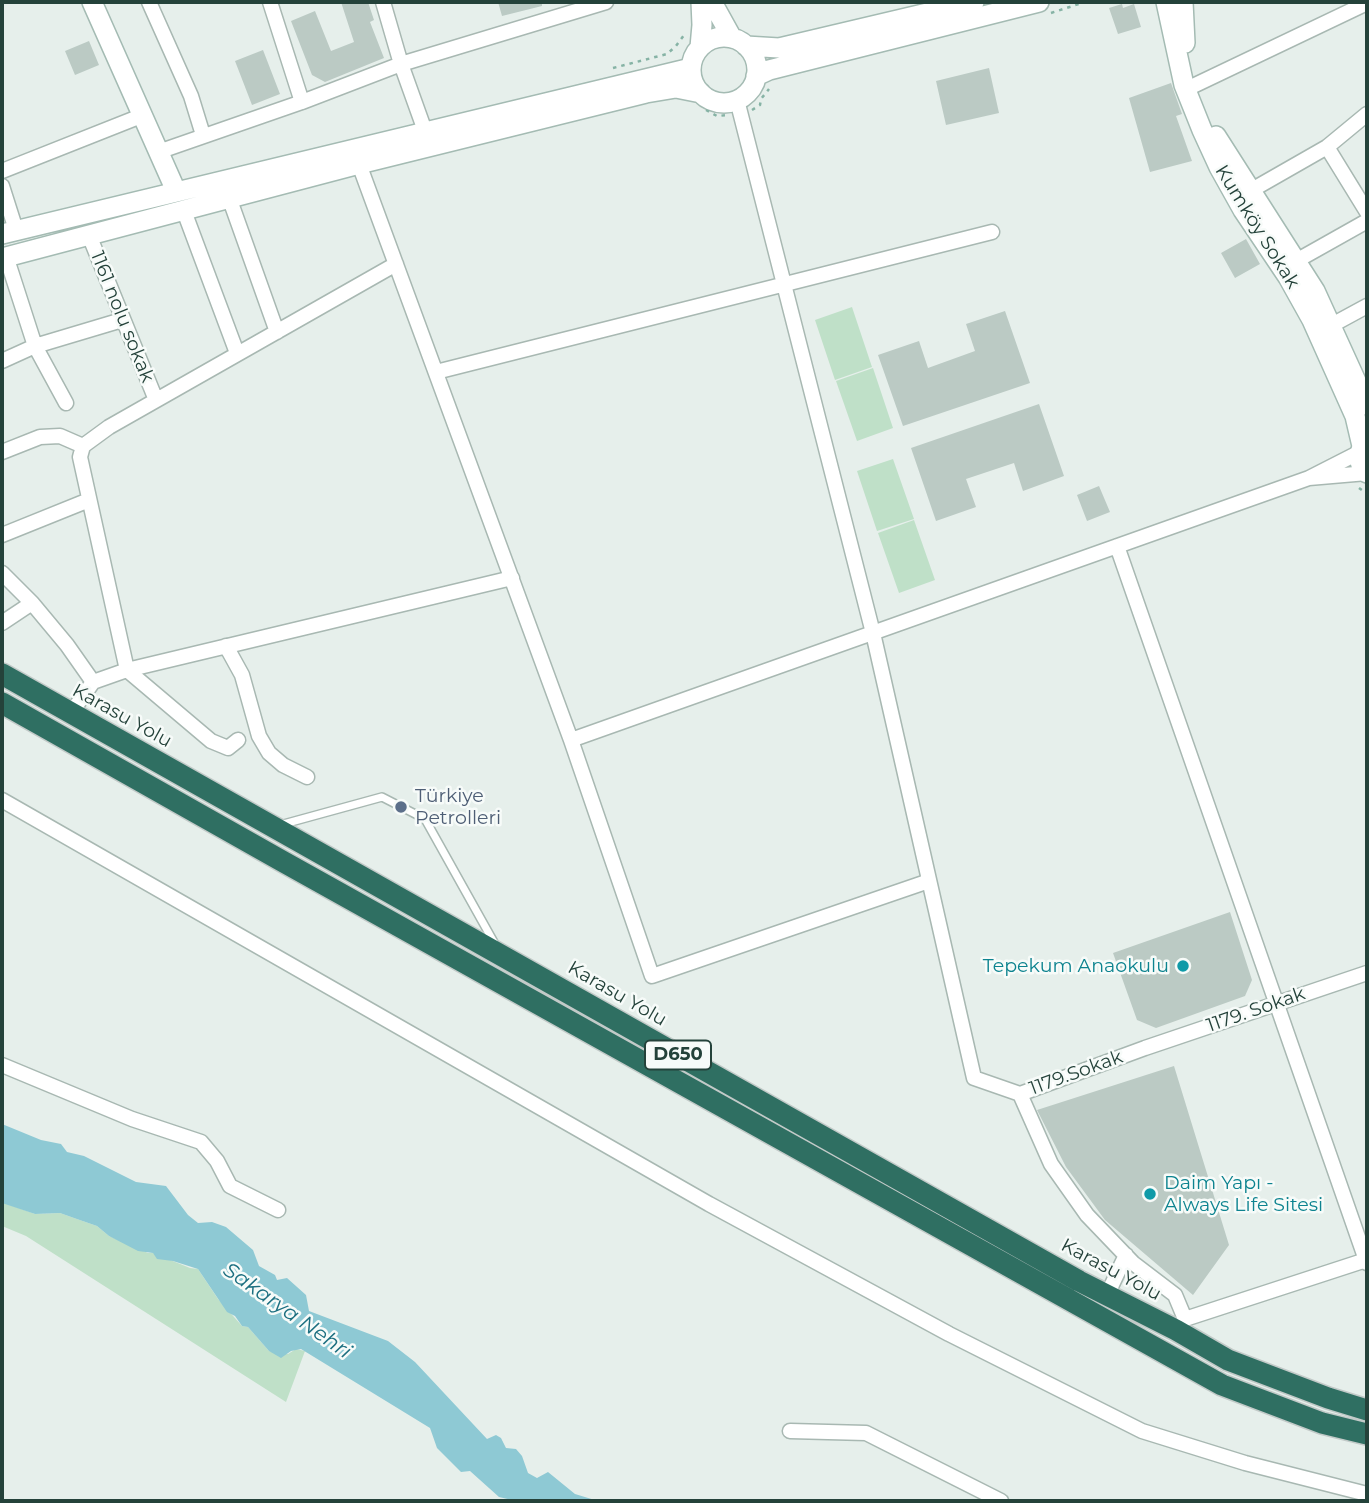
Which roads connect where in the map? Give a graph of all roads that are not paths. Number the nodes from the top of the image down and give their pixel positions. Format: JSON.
{"nodes":[{"id":1,"x":92,"y":2,"type":"edge"},
{"id":2,"x":149,"y":2,"type":"edge"},
{"id":3,"x":270,"y":2,"type":"edge"},
{"id":4,"x":383,"y":2,"type":"edge"},
{"id":5,"x":606,"y":2,"type":"edge"},
{"id":6,"x":701,"y":2,"type":"edge"},
{"id":7,"x":712,"y":2,"type":"edge"},
{"id":8,"x":974,"y":2,"type":"edge"},
{"id":9,"x":1039,"y":2,"type":"edge"},
{"id":10,"x":1166,"y":2,"type":"edge"},
{"id":11,"x":1183,"y":2,"type":"edge"},
{"id":12,"x":1367,"y":3,"type":"edge"},
{"id":13,"x":739,"y":42,"type":"junction"},
{"id":14,"x":700,"y":47,"type":"junction"},
{"id":15,"x":401,"y":64,"type":"junction"},
{"id":16,"x":691,"y":68,"type":"junction"},
{"id":17,"x":756,"y":76,"type":"junction"},
{"id":18,"x":1193,"y":86,"type":"junction"},
{"id":19,"x":701,"y":93,"type":"junction"},
{"id":20,"x":737,"y":100,"type":"junction"},
{"id":21,"x":302,"y":102,"type":"junction"},
{"id":22,"x":1367,"y":114,"type":"edge"},
{"id":23,"x":141,"y":116,"type":"junction"},
{"id":24,"x":425,"y":131,"type":"junction"},
{"id":25,"x":203,"y":135,"type":"junction"},
{"id":26,"x":1327,"y":148,"type":"junction"},
{"id":27,"x":158,"y":152,"type":"junction"},
{"id":28,"x":359,"y":164,"type":"junction"},
{"id":29,"x":2,"y":171,"type":"edge"},
{"id":30,"x":2,"y":186,"type":"edge"},
{"id":31,"x":176,"y":191,"type":"junction"},
{"id":32,"x":1250,"y":191,"type":"junction"},
{"id":33,"x":230,"y":200,"type":"junction"},
{"id":34,"x":184,"y":211,"type":"junction"},
{"id":35,"x":1367,"y":212,"type":"edge"},
{"id":36,"x":1367,"y":221,"type":"edge"},
{"id":37,"x":9,"y":232,"type":"edge"},
{"id":38,"x":992,"y":232,"type":"dead end"},
{"id":39,"x":89,"y":235,"type":"junction"},
{"id":40,"x":4,"y":257,"type":"edge"},
{"id":41,"x":1296,"y":261,"type":"junction"},
{"id":42,"x":396,"y":264,"type":"junction"},
{"id":43,"x":785,"y":285,"type":"junction"},
{"id":44,"x":1367,"y":306,"type":"edge"},
{"id":45,"x":122,"y":320,"type":"junction"},
{"id":46,"x":1332,"y":325,"type":"junction"},
{"id":47,"x":277,"y":332,"type":"junction"},
{"id":48,"x":35,"y":346,"type":"junction"},
{"id":49,"x":237,"y":353,"type":"junction"},
{"id":50,"x":2,"y":361,"type":"edge"},
{"id":51,"x":436,"y":372,"type":"junction"},
{"id":52,"x":156,"y":400,"type":"junction"},
{"id":53,"x":66,"y":403,"type":"dead end"},
{"id":54,"x":1367,"y":405,"type":"edge"},
{"id":55,"x":83,"y":446,"type":"junction"},
{"id":56,"x":1363,"y":447,"type":"edge"},
{"id":57,"x":2,"y":452,"type":"edge"},
{"id":58,"x":1367,"y":473,"type":"edge"},
{"id":59,"x":1309,"y":478,"type":"junction"},
{"id":60,"x":89,"y":500,"type":"junction"},
{"id":61,"x":2,"y":535,"type":"edge"},
{"id":62,"x":1117,"y":546,"type":"junction"},
{"id":63,"x":2,"y":573,"type":"edge"},
{"id":64,"x":512,"y":578,"type":"junction"},
{"id":65,"x":32,"y":603,"type":"junction"},
{"id":66,"x":2,"y":623,"type":"edge"},
{"id":67,"x":873,"y":633,"type":"junction"},
{"id":68,"x":226,"y":646,"type":"junction"},
{"id":69,"x":127,"y":670,"type":"junction"},
{"id":70,"x":2,"y":674,"type":"edge"},
{"id":71,"x":93,"y":682,"type":"junction"},
{"id":72,"x":2,"y":703,"type":"edge"},
{"id":73,"x":71,"y":713,"type":"junction"},
{"id":74,"x":239,"y":740,"type":"dead end"},
{"id":75,"x":571,"y":740,"type":"junction"},
{"id":76,"x":307,"y":776,"type":"dead end"},
{"id":77,"x":2,"y":800,"type":"edge"},
{"id":78,"x":275,"y":827,"type":"junction"},
{"id":79,"x":929,"y":881,"type":"junction"},
{"id":80,"x":500,"y":953,"type":"junction"},
{"id":81,"x":1367,"y":973,"type":"edge"},
{"id":82,"x":1276,"y":1004,"type":"junction"},
{"id":83,"x":1145,"y":1048,"type":"joint"},
{"id":84,"x":2,"y":1065,"type":"edge"},
{"id":85,"x":1020,"y":1094,"type":"junction"},
{"id":86,"x":278,"y":1210,"type":"dead end"},
{"id":87,"x":1126,"y":1255,"type":"junction"},
{"id":88,"x":1367,"y":1261,"type":"edge"},
{"id":89,"x":1108,"y":1295,"type":"junction"},
{"id":90,"x":1187,"y":1328,"type":"junction"},
{"id":91,"x":1367,"y":1410,"type":"edge"},
{"id":92,"x":790,"y":1432,"type":"dead end"},
{"id":93,"x":1367,"y":1434,"type":"edge"},
{"id":94,"x":1367,"y":1494,"type":"edge"},
{"id":95,"x":1001,"y":1501,"type":"edge"}],
"edges":[{"from":1,"to":23,"type":"main road"},
{"from":2,"to":25,"type":"street"},
{"from":3,"to":21,"type":"street"},
{"from":4,"to":15,"type":"street"},
{"from":5,"to":15,"type":"street"},
{"from":6,"to":14,"type":"main road"},
{"from":7,"to":13,"type":"main road"},
{"from":8,"to":13,"type":"main road"},
{"from":9,"to":17,"type":"main road"},
{"from":10,"to":56,"type":"main road","name":"Kumköy Sokak"},
{"from":11,"to":18,"type":"main road","name":"Kumköy Sokak"},
{"from":12,"to":18,"type":"street"},
{"from":13,"to":14,"type":"main road"},
{"from":13,"to":17,"type":"main road"},
{"from":14,"to":16,"type":"main road"},
{"from":15,"to":21,"type":"street"},
{"from":15,"to":24,"type":"street"},
{"from":16,"to":19,"type":"main road"},
{"from":16,"to":24,"type":"main road"},
{"from":17,"to":20,"type":"main road"},
{"from":18,"to":32,"type":"main road","name":"Kumköy Sokak"},
{"from":19,"to":20,"type":"main road"},
{"from":19,"to":28,"type":"main road"},
{"from":20,"to":43,"type":"street"},
{"from":21,"to":25,"type":"street"},
{"from":22,"to":26,"type":"street"},
{"from":23,"to":27,"type":"main road"},
{"from":23,"to":29,"type":"street"},
{"from":24,"to":31,"type":"main road"},
{"from":25,"to":27,"type":"street"},
{"from":26,"to":32,"type":"street"},
{"from":26,"to":35,"type":"street"},
{"from":27,"to":31,"type":"main road"},
{"from":28,"to":33,"type":"main road"},
{"from":28,"to":42,"type":"street"},
{"from":30,"to":37,"type":"street"},
{"from":31,"to":37,"type":"main road"},
{"from":32,"to":41,"type":"main road","name":"Kumköy Sokak"},
{"from":33,"to":34,"type":"main road"},
{"from":33,"to":47,"type":"street"},
{"from":34,"to":39,"type":"main road"},
{"from":34,"to":49,"type":"street"},
{"from":36,"to":41,"type":"street"},
{"from":38,"to":43,"type":"street"},
{"from":39,"to":40,"type":"main road"},
{"from":39,"to":45,"type":"street","name":"1161 nolu sokak"},
{"from":40,"to":48,"type":"street"},
{"from":41,"to":46,"type":"main road","name":"Kumköy Sokak"},
{"from":42,"to":47,"type":"street"},
{"from":42,"to":51,"type":"street"},
{"from":43,"to":51,"type":"street"},
{"from":43,"to":67,"type":"street"},
{"from":44,"to":46,"type":"street"},
{"from":45,"to":48,"type":"street"},
{"from":45,"to":52,"type":"street","name":"1161 nolu sokak"},
{"from":46,"to":54,"type":"main road","name":"Kumköy Sokak"},
{"from":47,"to":49,"type":"street"},
{"from":48,"to":50,"type":"street"},
{"from":48,"to":53,"type":"street"},
{"from":49,"to":52,"type":"street"},
{"from":51,"to":64,"type":"street"},
{"from":52,"to":55,"type":"street"},
{"from":55,"to":57,"type":"street"},
{"from":55,"to":60,"type":"street"},
{"from":56,"to":58,"type":"main road","name":"Kumköy Sokak"},
{"from":56,"to":59,"type":"street"},
{"from":58,"to":59,"type":"street"},
{"from":59,"to":62,"type":"street"},
{"from":60,"to":61,"type":"street"},
{"from":60,"to":69,"type":"street"},
{"from":62,"to":67,"type":"street"},
{"from":62,"to":82,"type":"street"},
{"from":63,"to":65,"type":"street"},
{"from":64,"to":68,"type":"street"},
{"from":64,"to":75,"type":"street"},
{"from":65,"to":66,"type":"street"},
{"from":65,"to":71,"type":"street"},
{"from":67,"to":75,"type":"street"},
{"from":67,"to":79,"type":"street"},
{"from":68,"to":69,"type":"street"},
{"from":68,"to":76,"type":"street"},
{"from":69,"to":71,"type":"street"},
{"from":69,"to":74,"type":"street"},
{"from":70,"to":73,"type":"highway","name":"Karasu Yolu","number":"D650"},
{"from":71,"to":73,"type":"street"},
{"from":72,"to":93,"type":"highway"},
{"from":73,"to":78,"type":"highway","name":"Karasu Yolu","number":"D650"},
{"from":75,"to":79,"type":"street"},
{"from":77,"to":94,"type":"street"},
{"from":78,"to":80,"type":"highway","name":"Karasu Yolu","number":"D650"},
{"from":78,"to":80,"type":"lane"},
{"from":79,"to":85,"type":"street"},
{"from":80,"to":89,"type":"highway","name":"Karasu Yolu","number":"D650"},
{"from":81,"to":82,"type":"street","name":"1179. Sokak"},
{"from":82,"to":83,"type":"street","name":"1179. Sokak"},
{"from":82,"to":88,"type":"street"},
{"from":83,"to":85,"type":"street","name":"1179.Sokak"},
{"from":84,"to":86,"type":"street"},
{"from":85,"to":87,"type":"street","name":"1179.Sokak"},
{"from":87,"to":89,"type":"street"},
{"from":87,"to":90,"type":"street","name":"1179.Sokak"},
{"from":88,"to":90,"type":"street"},
{"from":89,"to":90,"type":"highway","name":"Karasu Yolu","number":"D650"},
{"from":90,"to":91,"type":"highway","name":"Karasu Yolu","number":"D650"},
{"from":92,"to":95,"type":"street"}]}
